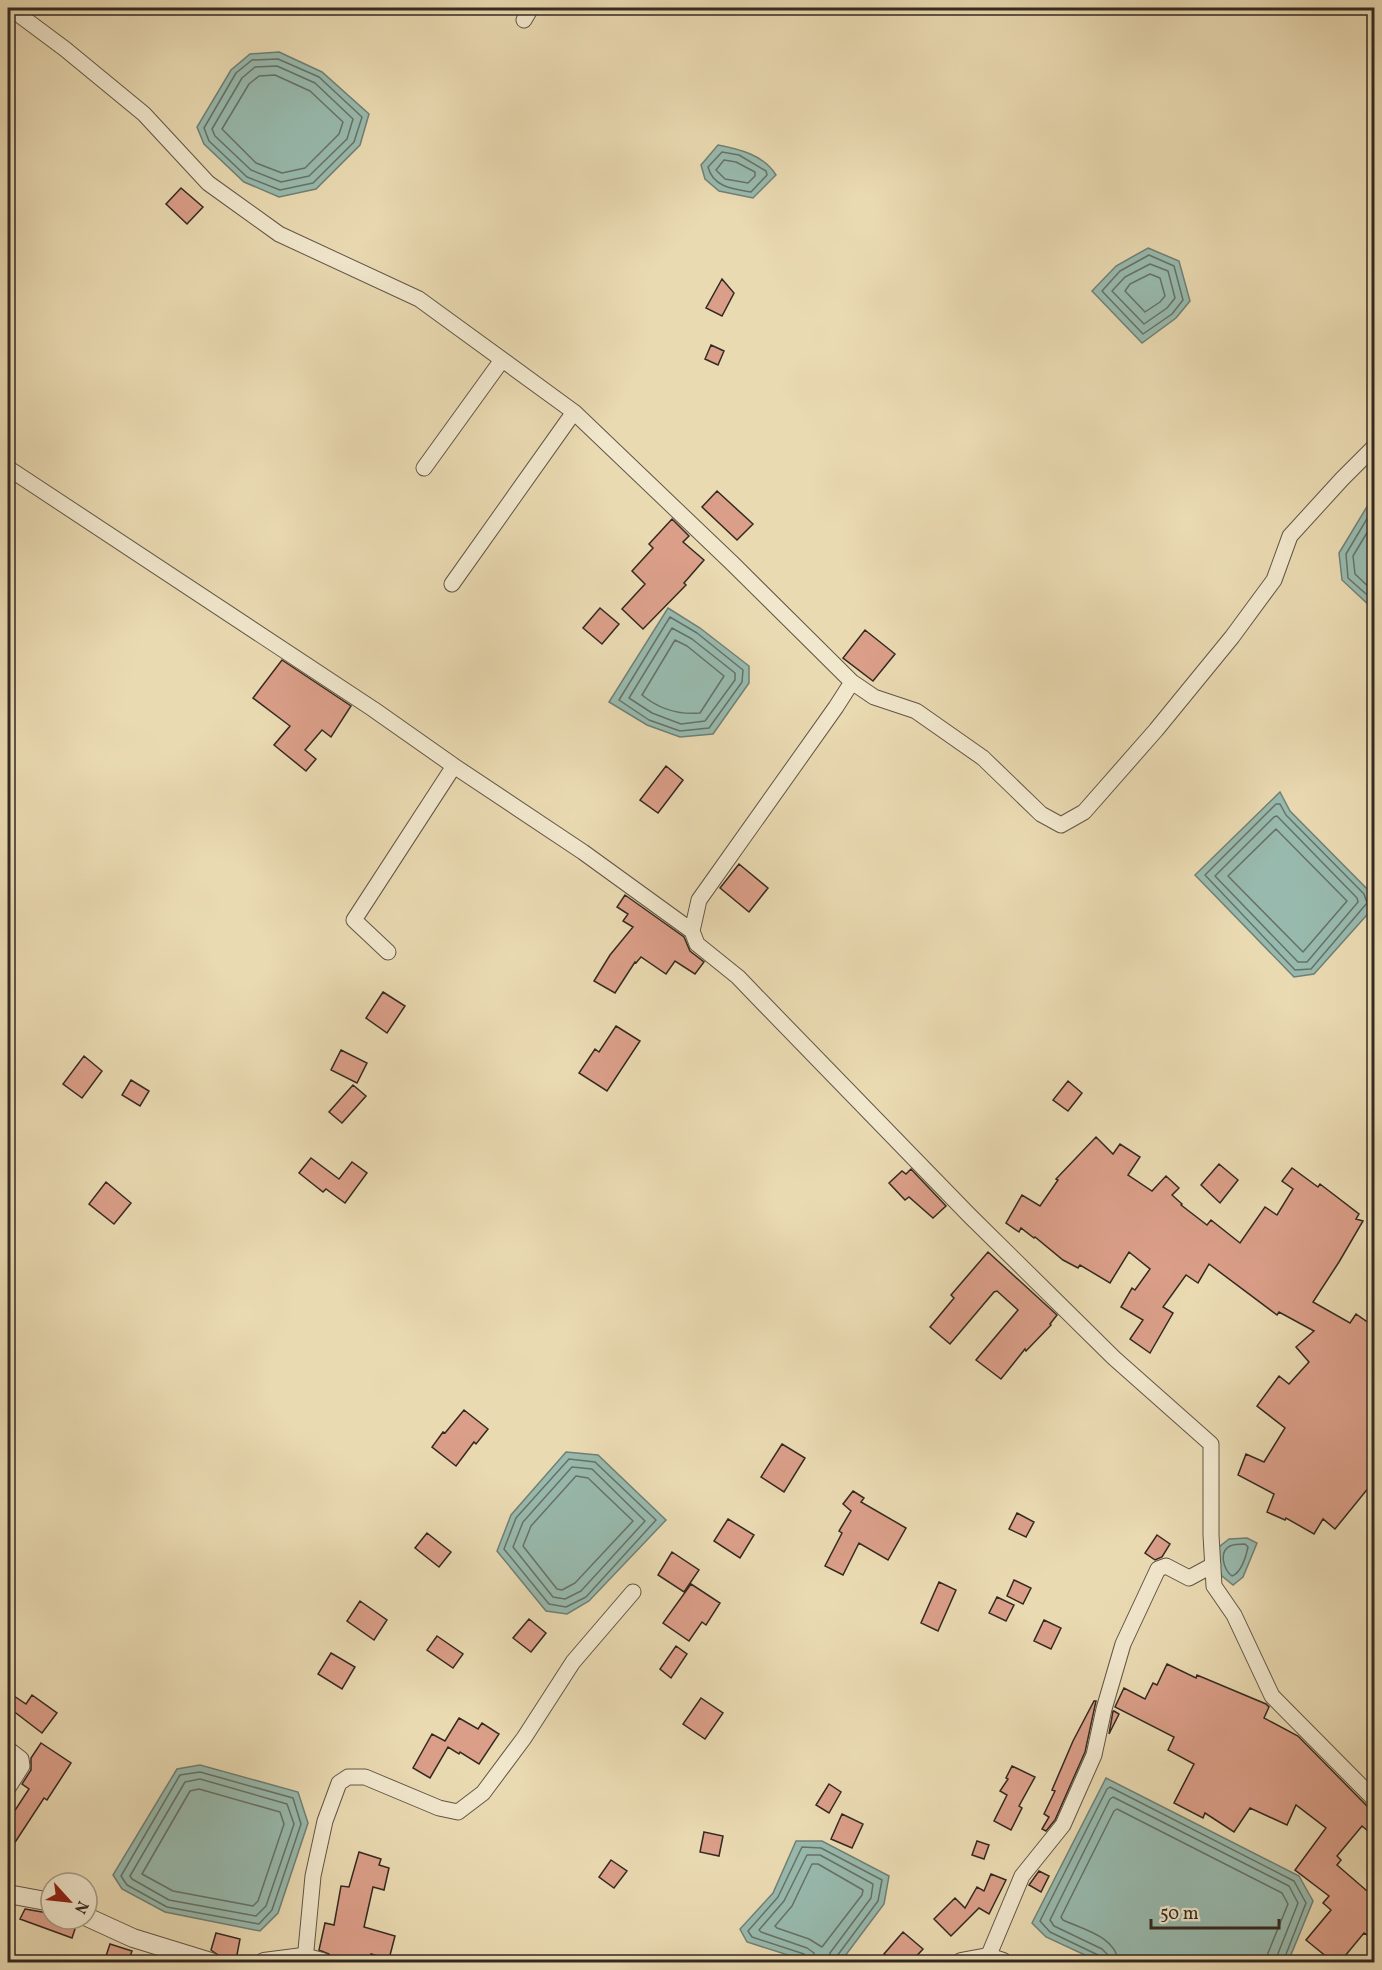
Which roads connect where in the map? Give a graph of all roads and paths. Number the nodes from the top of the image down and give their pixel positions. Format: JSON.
{"nodes":[{"id":1,"x":10,"y":8,"type":"edge"},
{"id":2,"x":502,"y":360,"type":"junction"},
{"id":3,"x":574,"y":412,"type":"junction"},
{"id":4,"x":1374,"y":447,"type":"edge"},
{"id":5,"x":8,"y":468,"type":"edge"},
{"id":6,"x":424,"y":468,"type":"dead end"},
{"id":7,"x":452,"y":584,"type":"dead end"},
{"id":8,"x":852,"y":682,"type":"junction"},
{"id":9,"x":453,"y":766,"type":"junction"},
{"id":10,"x":692,"y":931,"type":"junction"},
{"id":11,"x":388,"y":952,"type":"dead end"},
{"id":12,"x":1213,"y":1565,"type":"junction"},
{"id":13,"x":633,"y":1592,"type":"dead end"},
{"id":14,"x":8,"y":1749,"type":"edge"},
{"id":15,"x":8,"y":1788,"type":"edge"},
{"id":16,"x":1374,"y":1799,"type":"edge"},
{"id":17,"x":8,"y":1894,"type":"edge"},
{"id":18,"x":39,"y":1900,"type":"edge"},
{"id":19,"x":99,"y":1922,"type":"edge"},
{"id":20,"x":303,"y":1957,"type":"junction"},
{"id":21,"x":996,"y":1960,"type":"edge"},
{"id":22,"x":211,"y":1962,"type":"edge"},
{"id":23,"x":264,"y":1962,"type":"edge"},
{"id":24,"x":322,"y":1962,"type":"edge"},
{"id":25,"x":961,"y":1962,"type":"edge"}],
"edges":[{"from":1,"to":2,"type":"street"},
{"from":2,"to":3,"type":"street"},
{"from":2,"to":6,"type":"street"},
{"from":3,"to":7,"type":"street"},
{"from":3,"to":8,"type":"street"},
{"from":4,"to":8,"type":"street"},
{"from":5,"to":9,"type":"street"},
{"from":8,"to":10,"type":"street"},
{"from":9,"to":10,"type":"street"},
{"from":9,"to":11,"type":"street"},
{"from":10,"to":12,"type":"street"},
{"from":12,"to":16,"type":"street"},
{"from":12,"to":21,"type":"street"},
{"from":13,"to":20,"type":"street"},
{"from":14,"to":15,"type":"street"},
{"from":17,"to":18,"type":"street"},
{"from":19,"to":22,"type":"street"},
{"from":20,"to":23,"type":"street"},
{"from":20,"to":24,"type":"street"},
{"from":21,"to":25,"type":"street"}]}
